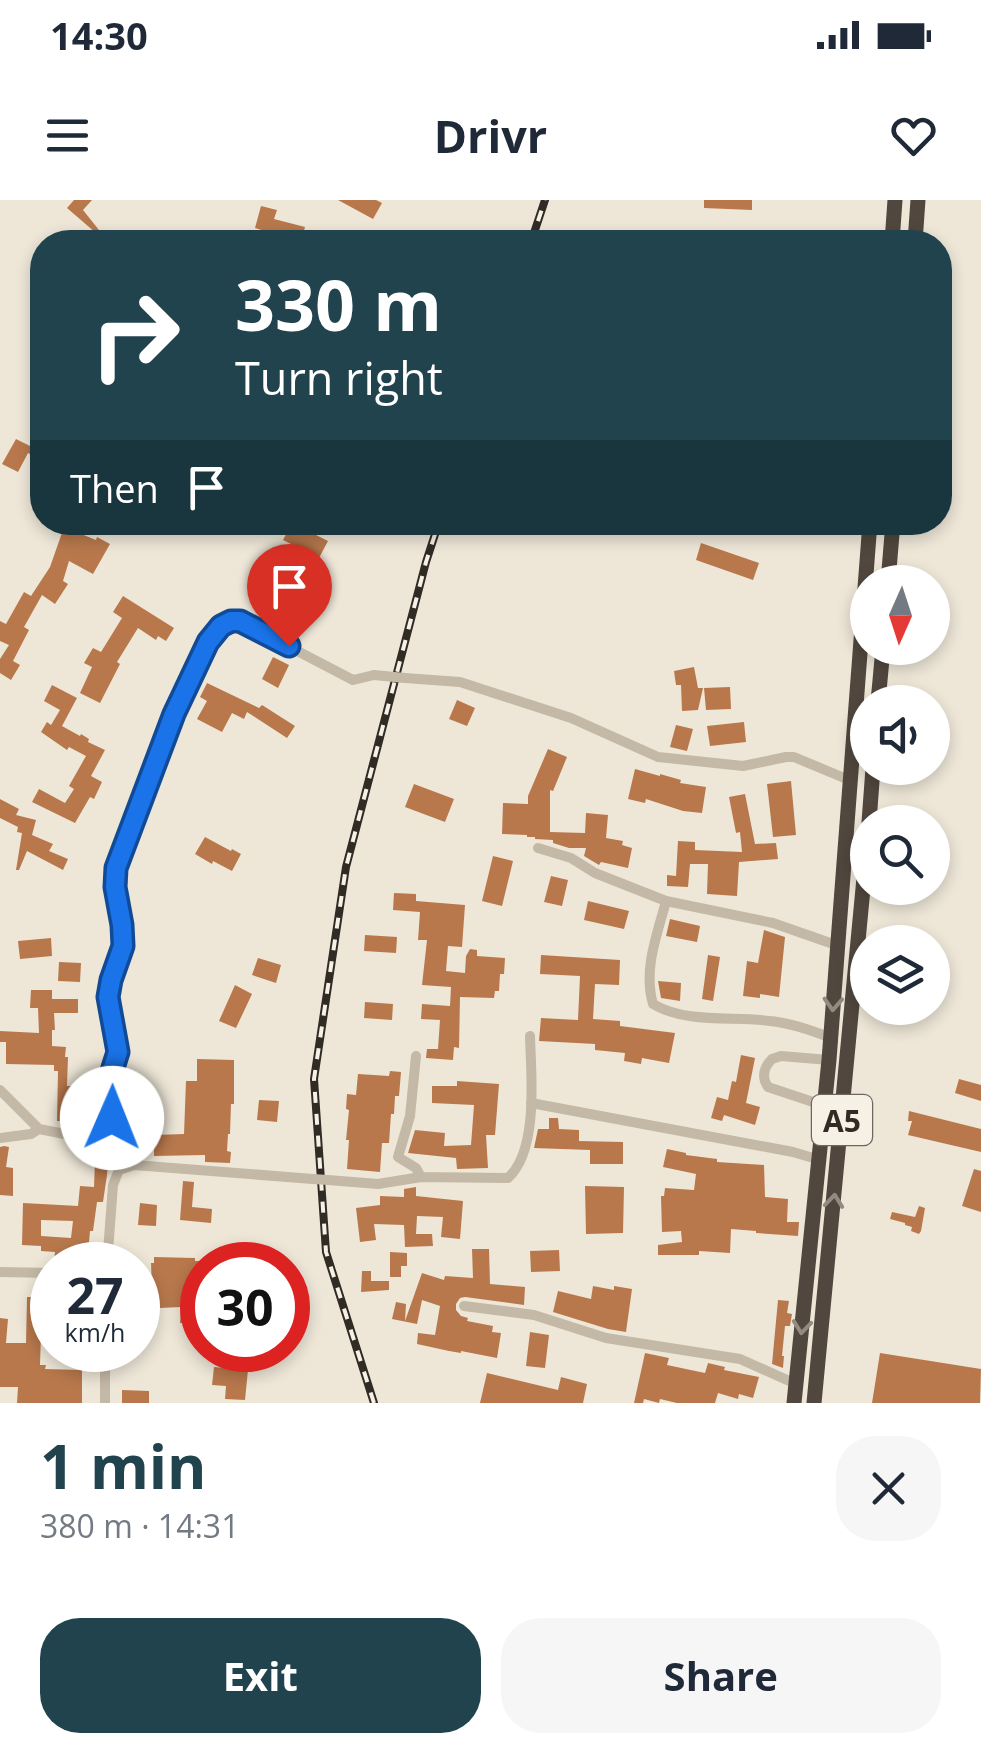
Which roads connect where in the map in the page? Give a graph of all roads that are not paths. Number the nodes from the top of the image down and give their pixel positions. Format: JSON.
{"nodes":[{"id":1,"x":896,"y":200,"type":"edge"},
{"id":2,"x":918,"y":200,"type":"edge"},
{"id":3,"x":893,"y":230,"type":"edge"},
{"id":4,"x":916,"y":230,"type":"edge"},
{"id":5,"x":869,"y":535,"type":"edge"},
{"id":6,"x":892,"y":535,"type":"edge"},
{"id":7,"x":889,"y":565,"type":"edge"},
{"id":8,"x":849,"y":780,"type":"junction"},
{"id":9,"x":538,"y":848,"type":"dead end"},
{"id":10,"x":666,"y":902,"type":"junction"},
{"id":11,"x":861,"y":905,"type":"edge"},
{"id":12,"x":836,"y":944,"type":"junction"},
{"id":13,"x":530,"y":1036,"type":"dead end"},
{"id":14,"x":831,"y":1038,"type":"junction"},
{"id":15,"x":416,"y":1056,"type":"dead end"},
{"id":16,"x":829,"y":1060,"type":"junction"},
{"id":17,"x":0,"y":1090,"type":"edge"},
{"id":18,"x":531,"y":1103,"type":"junction"},
{"id":19,"x":825,"y":1106,"type":"junction"},
{"id":20,"x":39,"y":1129,"type":"junction"},
{"id":21,"x":0,"y":1138,"type":"edge"},
{"id":22,"x":116,"y":1144,"type":"junction"},
{"id":23,"x":820,"y":1160,"type":"junction"},
{"id":24,"x":119,"y":1170,"type":"junction"},
{"id":25,"x":421,"y":1177,"type":"junction"},
{"id":26,"x":109,"y":1242,"type":"edge"},
{"id":27,"x":0,"y":1272,"type":"edge"},
{"id":28,"x":30,"y":1273,"type":"edge"},
{"id":29,"x":464,"y":1306,"type":"dead end"},
{"id":30,"x":105,"y":1372,"type":"edge"},
{"id":31,"x":796,"y":1384,"type":"junction"},
{"id":32,"x":105,"y":1403,"type":"edge"},
{"id":33,"x":794,"y":1403,"type":"edge"},
{"id":34,"x":814,"y":1403,"type":"edge"}],
"edges":[{"from":1,"to":3,"type":"highway"},
{"from":2,"to":4,"type":"highway"},
{"from":5,"to":8,"type":"highway","number":"A5"},
{"from":6,"to":7,"type":"highway"},
{"from":8,"to":12,"type":"highway","number":"A5"},
{"from":8,"to":22,"type":"street","bridge":true},
{"from":9,"to":10,"type":"street"},
{"from":10,"to":12,"type":"street"},
{"from":10,"to":14,"type":"street"},
{"from":34,"to":11,"type":"highway","number":"A5","one_way":true},
{"from":12,"to":14,"type":"highway","number":"A5","one_way":true},
{"from":13,"to":18,"type":"street"},
{"from":14,"to":16,"type":"highway","number":"A5"},
{"from":15,"to":25,"type":"street"},
{"from":16,"to":19,"type":"highway","number":"A5"},
{"from":16,"to":19,"type":"street"},
{"from":17,"to":20,"type":"street"},
{"from":18,"to":23,"type":"street"},
{"from":18,"to":25,"type":"street"},
{"from":19,"to":23,"type":"highway","number":"A5"},
{"from":20,"to":21,"type":"street"},
{"from":20,"to":22,"type":"street"},
{"from":22,"to":24,"type":"street"},
{"from":23,"to":31,"type":"highway","number":"A5","one_way":true},
{"from":24,"to":25,"type":"street","bridge":true},
{"from":24,"to":26,"type":"street"},
{"from":27,"to":28,"type":"street"},
{"from":29,"to":31,"type":"street"},
{"from":30,"to":32,"type":"street"},
{"from":31,"to":33,"type":"highway","number":"A5"}]}
